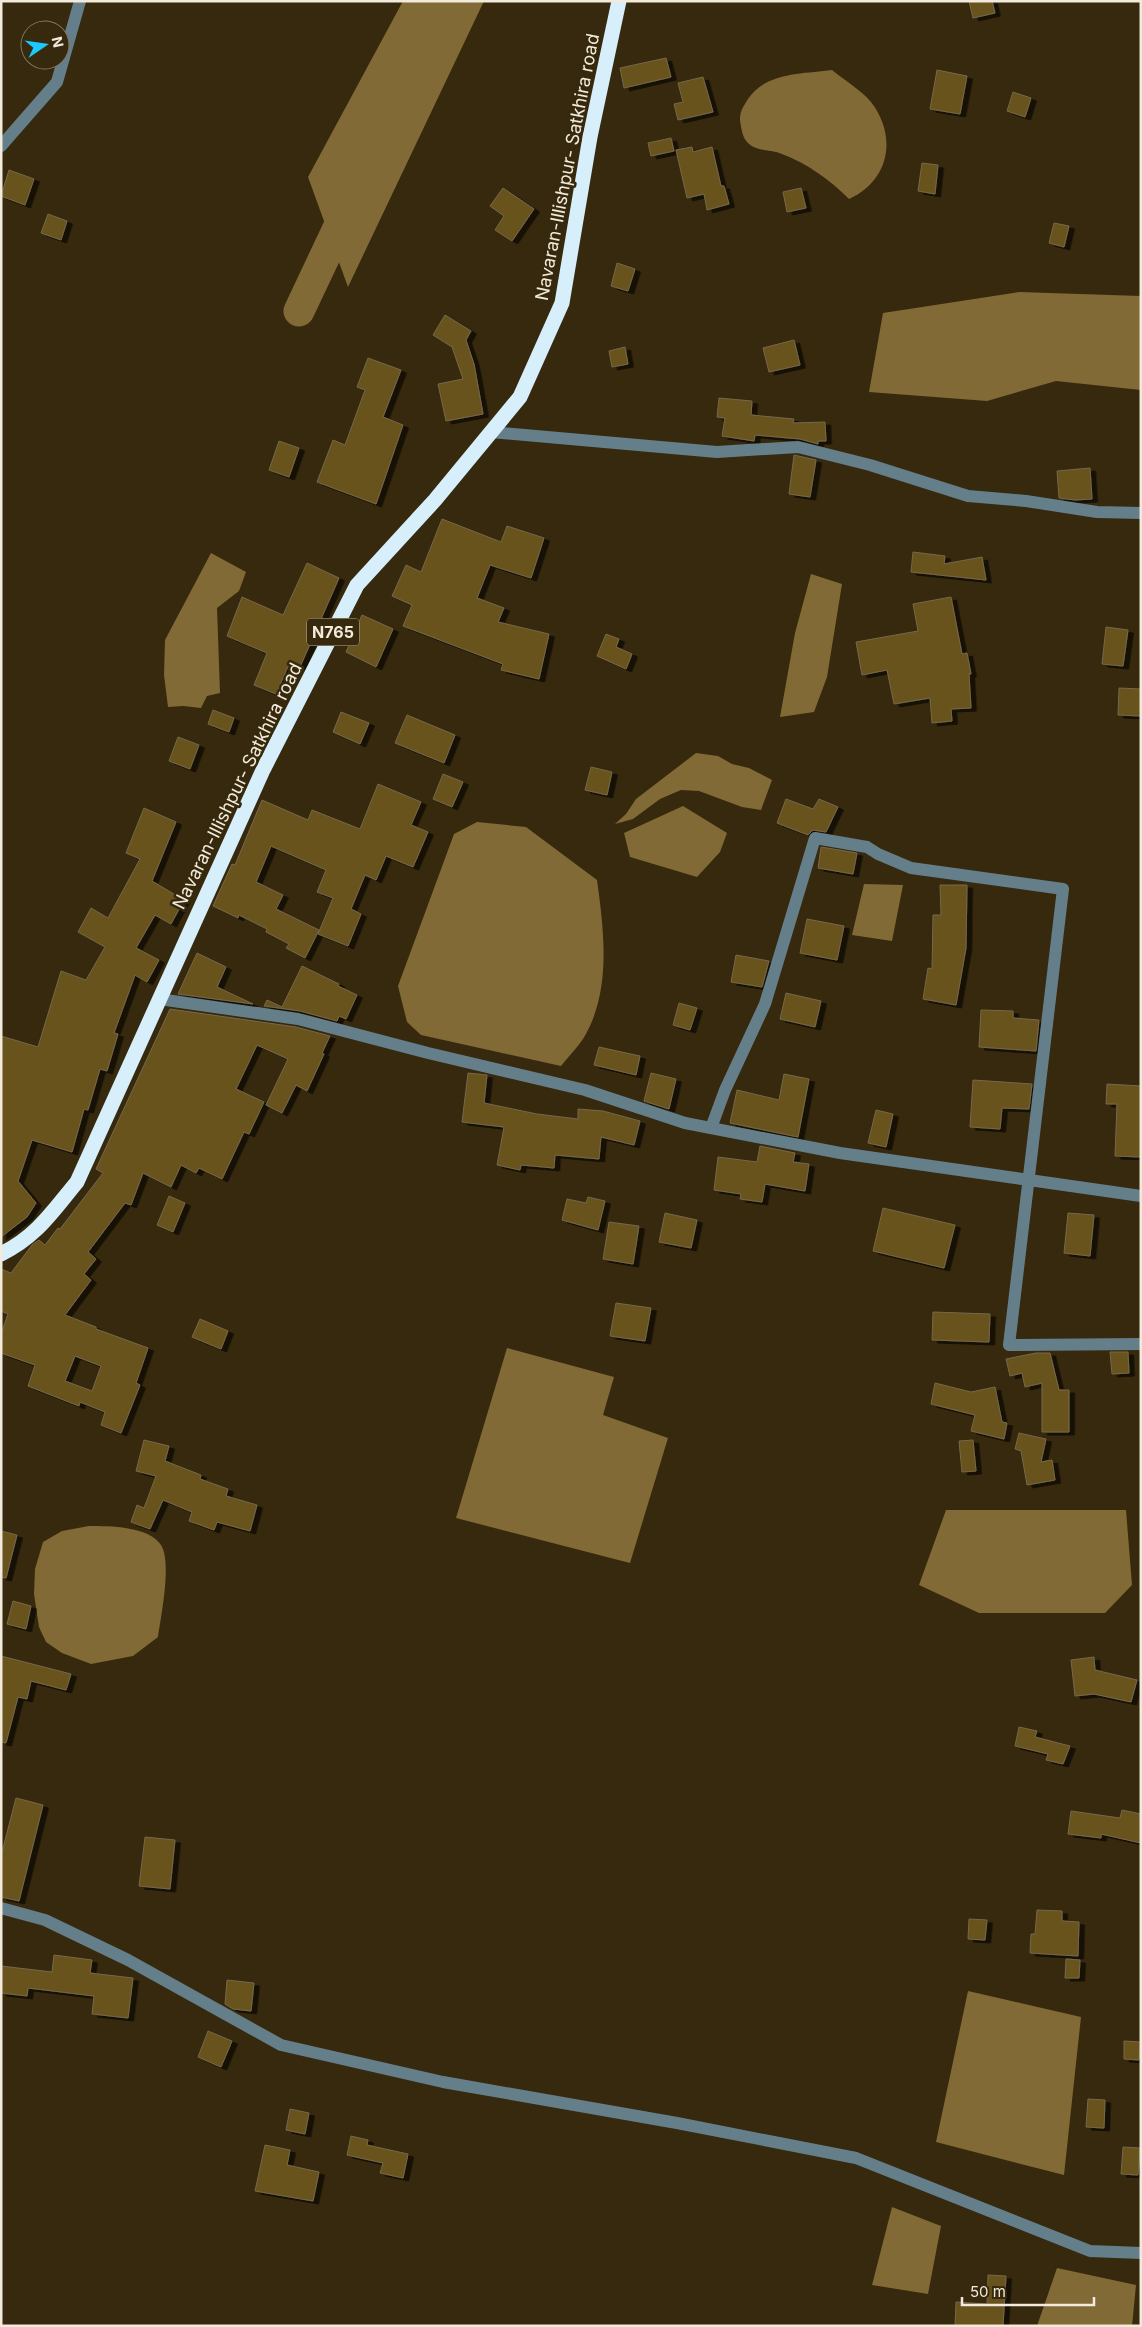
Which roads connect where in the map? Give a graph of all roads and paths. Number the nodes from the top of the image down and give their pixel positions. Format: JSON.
{"nodes":[{"id":1,"x":619,"y":1,"type":"edge"},
{"id":2,"x":77,"y":2,"type":"edge"},
{"id":3,"x":1,"y":146,"type":"edge"},
{"id":4,"x":491,"y":432,"type":"junction"},
{"id":5,"x":1141,"y":513,"type":"edge"},
{"id":6,"x":159,"y":999,"type":"junction"},
{"id":7,"x":711,"y":1128,"type":"junction"},
{"id":8,"x":1029,"y":1180,"type":"junction"},
{"id":9,"x":1141,"y":1196,"type":"edge"},
{"id":10,"x":1,"y":1254,"type":"edge"},
{"id":11,"x":1141,"y":1344,"type":"edge"},
{"id":12,"x":1,"y":1908,"type":"edge"},
{"id":13,"x":1141,"y":2253,"type":"edge"}],
"edges":[{"from":1,"to":4,"type":"highway","name":"Navaran-Illishpur- Satkhira road","number":"N765"},
{"from":2,"to":3,"type":"street"},
{"from":4,"to":5,"type":"street"},
{"from":4,"to":6,"type":"highway","name":"Navaran-Illishpur- Satkhira road","number":"N765"},
{"from":6,"to":7,"type":"street"},
{"from":6,"to":10,"type":"highway","name":"Navaran-Illishpur- Satkhira road","number":"N765"},
{"from":7,"to":8,"type":"street"},
{"from":7,"to":8,"type":"street"},
{"from":8,"to":9,"type":"street"},
{"from":8,"to":11,"type":"street"},
{"from":12,"to":13,"type":"street"}]}
